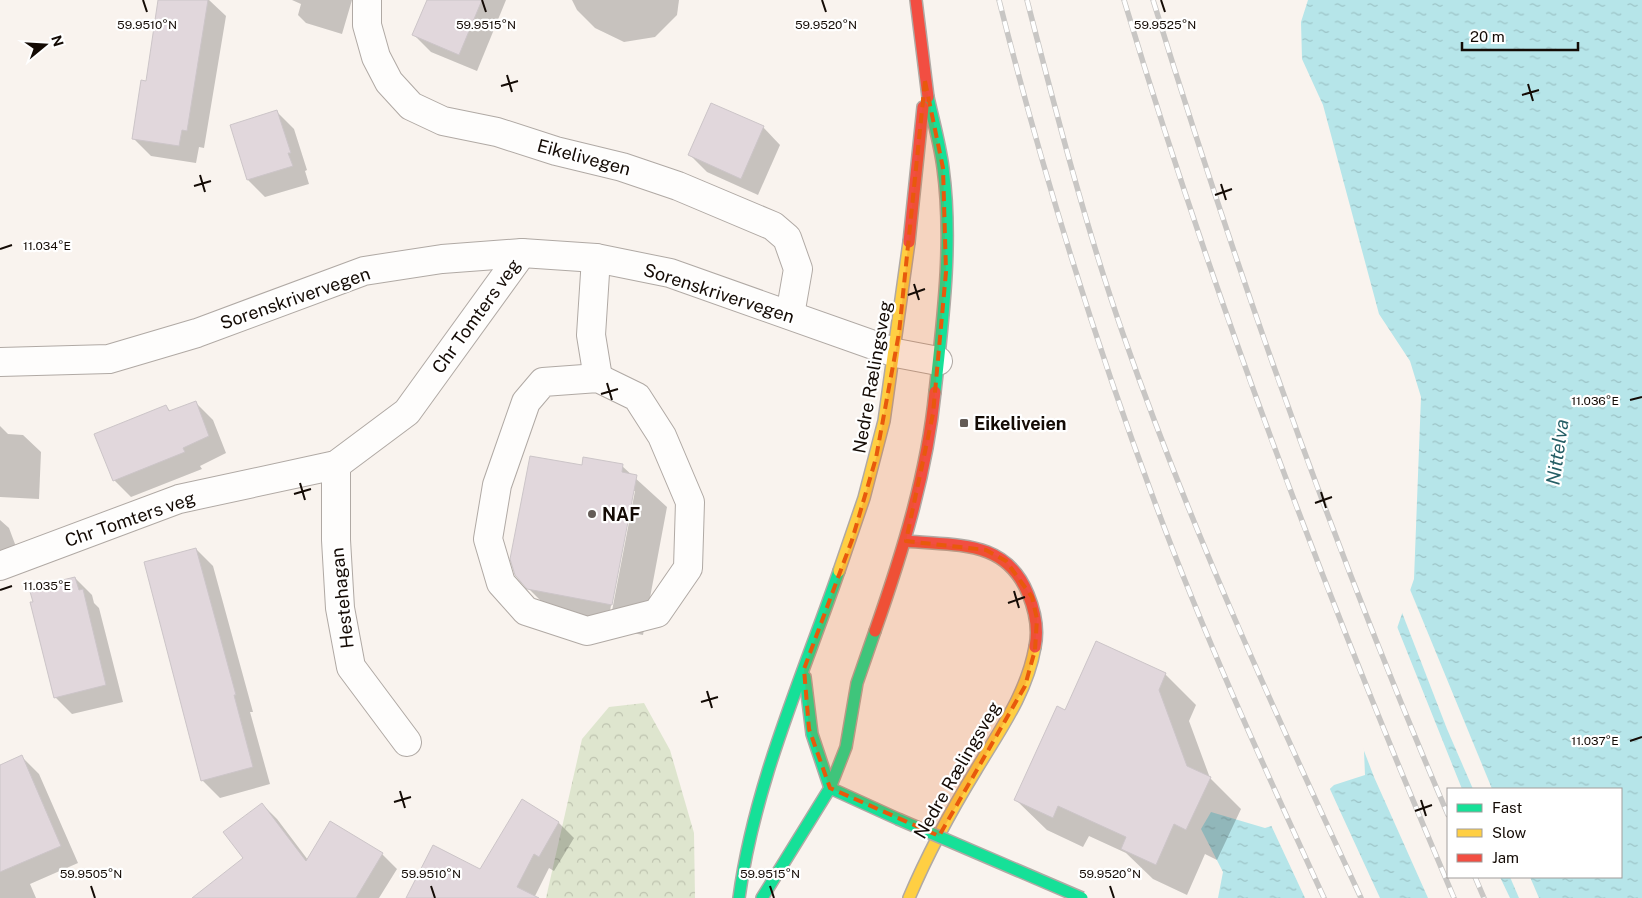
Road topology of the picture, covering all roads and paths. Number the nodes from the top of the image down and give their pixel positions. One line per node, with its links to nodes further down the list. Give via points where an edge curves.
1 (367, 0): 6 (street, Eikelivegen, via 367,25 376,57 390,82 411,106 443,121 497,132 622,167 687,189 773,226 787,238 798,269)
2 (916, 0): 3 (main road, Nedre Rælingsveg)
3 (925, 81): 7 (main road, Nedre Rælingsveg, via 908,267); 8 (main road, Nedre Rælingsveg, via 943,168 946,233)
4 (522, 253): 5 (street, Sorenskrivervegen); 9 (street, Sorenskrivervegen, via 442,259 364,271 197,333 110,359); 11 (street, Chr Tomters veg, via 407,412)
5 (596, 258): 6 (street, Sorenskrivervegen, via 670,273); 10 (street, via 591,335)
6 (790, 315): 7 (street, Sorenskrivervegen)
7 (896, 353): 8 (street, Sorenskrivervegen); 14 (main road, Nedre Rælingsveg, via 876,458 852,540)
8 (938, 361): 12 (main road, Nedre Rælingsveg, via 926,458)
9 (0, 362)
10 (598, 378): 10 (street, via 636,398 662,436 690,502 688,568 657,612 587,631 526,611 501,583 488,539 497,485 526,402 543,382)
11 (336, 465): 13 (street, Chr Tomters veg, via 179,499); 15 (street, Hestehagan, via 340,608 351,667)
12 (906, 541): 16 (main road, Nedre Rælingsveg, via 858,682 846,747); 19 (main road, Nedre Rælingsveg, via 986,550 1006,561 1020,575 1032,596 1037,619 1036,650 1025,686 964,788)
13 (0, 566)
14 (804, 668): 16 (main road, Nedre Rælingsveg, via 809,729); 17 (main road, Nedre Rælingsveg, via 762,797 742,868)
15 (407, 742)
16 (830, 788): 18 (main road, Nedre Rælingsveg); 20 (main road, Nedre Rælingsveg, bridge)
17 (739, 898)
18 (762, 898)
19 (909, 898)
20 (1082, 898)

